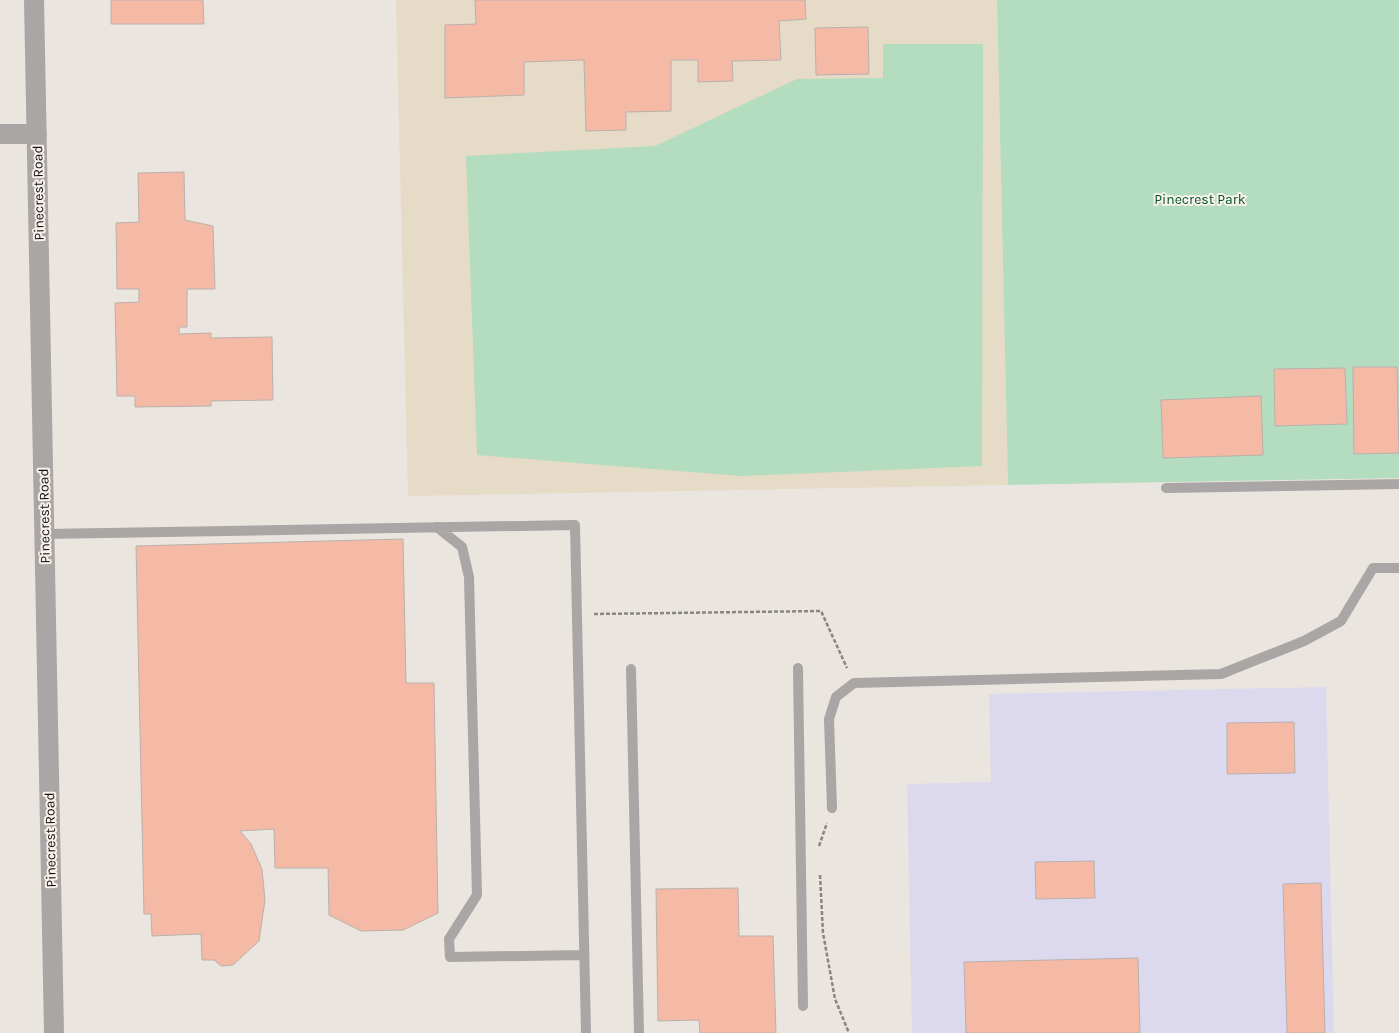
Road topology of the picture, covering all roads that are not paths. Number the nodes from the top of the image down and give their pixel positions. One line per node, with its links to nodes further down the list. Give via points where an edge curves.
1 (34, 0): 3 (street, Pinecrest Road)
2 (0, 134): 3 (street)
3 (37, 134): 7 (street, Pinecrest Road)
4 (1399, 484): 5 (lane)
5 (1166, 488)
6 (437, 527): 7 (lane); 12 (lane, via 575,525); 12 (lane, via 462,547 470,577 477,895 449,939 450,957)
7 (45, 534): 14 (street, Pinecrest Road)
8 (1399, 568): 11 (lane, via 1373,568 1341,621 1304,641 1221,674 854,683 836,697 829,719)
9 (798, 668): 13 (lane)
10 (631, 669): 16 (lane)
11 (832, 808)
12 (584, 955): 15 (lane)
13 (804, 1006)
14 (54, 1033)
15 (586, 1033)
16 (639, 1033)

